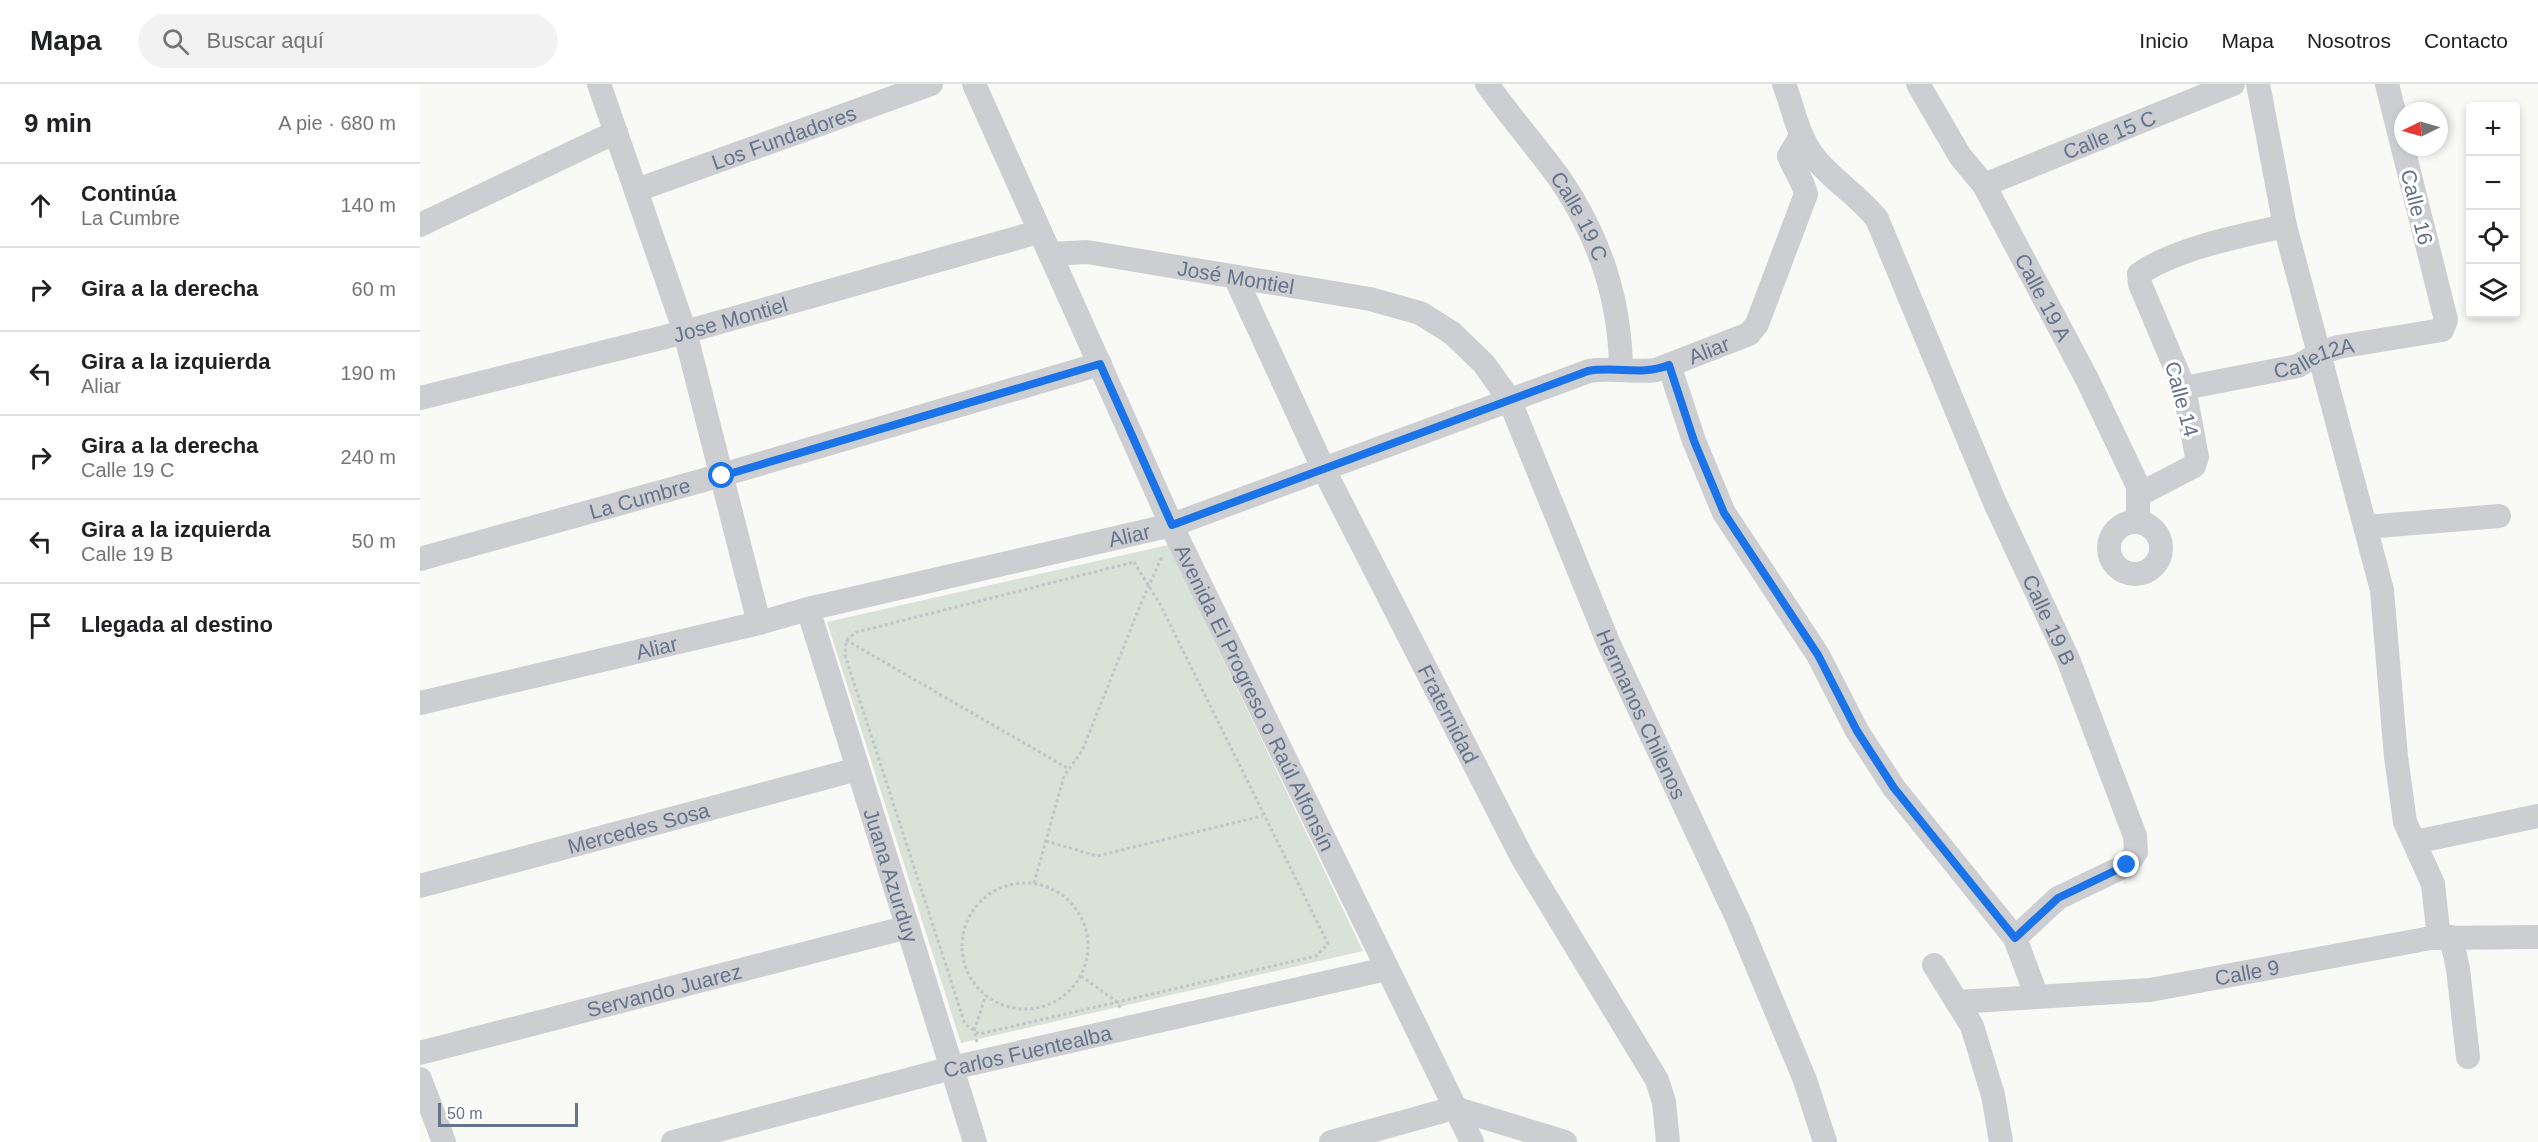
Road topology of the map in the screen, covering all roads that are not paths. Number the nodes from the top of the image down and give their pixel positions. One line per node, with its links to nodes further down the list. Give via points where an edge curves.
1 (599, 84): 10 (street)
2 (931, 84): 13 (street, Los Fundadores)
3 (974, 84): 16 (street, Avenida El Progreso o Raúl Alfonsín)
4 (1487, 84): 25 (street, Calle 19 C, via 1559,178 1599,249 1617,307)
5 (1784, 84): 11 (street, Calle 19 B)
6 (1918, 84): 12 (street, Calle 19 A, via 1960,156)
7 (2233, 84): 12 (street, Calle 15 C)
8 (2258, 84): 15 (street)
9 (2387, 84): 20 (street, Calle 16, via 2446,320)
10 (616, 132): 13 (street); 14 (street)
11 (1801, 136): 24 (street, Aliar, via 1789,156 1806,194 1757,324 1749,334); 47 (street, Calle 19 B, via 1815,158 1862,200 1876,219 1995,503 2068,659 2134,836 2136,852 2127,865 2058,898)
12 (1984, 185): 31 (street, Calle 19 A, via 2087,379 2138,486)
13 (637, 190): 21 (street)
14 (420, 225)
15 (2284, 226): 22 (street); 26 (street, Calle 14, via 2221,241 2150,266 2139,274)
16 (1038, 232): 17 (street, Avenida El Progreso o Raúl Alfonsín); 21 (street, Jose Montiel)
17 (1050, 254): 18 (street, José Montiel, via 1087,252); 23 (street, Avenida El Progreso o Raúl Alfonsín)
18 (1236, 279): 19 (street, José Montiel, via 1370,299); 29 (street, Fraternidad)
19 (1420, 313): 28 (street, Hermanos Chilenos, via 1452,333 1484,363)
20 (2442, 330): 22 (street, Calle12A)
21 (685, 332): 27 (street, Jose Montiel); 30 (street)
22 (2320, 353): 26 (street, Calle12A, via 2298,366); 34 (street)
23 (1100, 364): 30 (street, La Cumbre); 35 (street, Avenida El Progreso o Raúl Alfonsín)
24 (1669, 365): 25 (street, Aliar, via 1642,372); 47 (street, via 1694,441 1724,513 1818,655 1857,731 1894,788)
25 (1621, 369): 28 (street, Aliar, via 1588,371)
26 (2184, 388): 31 (street, Calle 14, via 2197,457 2194,466)
27 (420, 398)
28 (1509, 399): 29 (street, Aliar); 64 (street, Hermanos Chilenos, via 1608,642 1738,920 1805,1080)
29 (1324, 470): 35 (street, Aliar); 63 (street, Fraternidad, via 1523,859 1657,1080 1665,1102)
30 (722, 476): 36 (street, La Cumbre); 38 (street)
31 (2138, 495): 33 (street, Calle 19 A)
32 (2499, 516): 34 (street)
33 (2138, 522)
34 (2366, 527): 42 (street, via 2382,591 2405,822)
35 (1174, 530): 37 (street, Aliar); 49 (street, Avenida El Progreso o Raúl Alfonsín)
36 (420, 559)
37 (808, 609): 38 (street, Aliar); 40 (street, Juana Azurduy)
38 (759, 623): 39 (street, Aliar)
39 (420, 703)
40 (858, 769): 43 (street, Mercedes Sosa); 44 (street, Juana Azurduy)
41 (2538, 816): 42 (street)
42 (2415, 842): 45 (street, via 2433,884)
43 (420, 886)
44 (908, 927): 52 (street, Servando Juarez); 54 (street, Juana Azurduy)
45 (2445, 937): 46 (street, Calle 9); 50 (street, Calle 9, via 2150,990); 53 (street, via 2458,969)
46 (2538, 937)
47 (2015, 938): 50 (street)
48 (1934, 965): 51 (street)
49 (1386, 969): 54 (street, Carlos Fuentealba); 56 (street, Avenida El Progreso o Raúl Alfonsín)
50 (2037, 997): 51 (street, Calle 9)
51 (1957, 1002): 65 (street, via 1972,1026 1994,1095)
52 (420, 1053)
53 (2468, 1058)
54 (952, 1068): 58 (street, Carlos Fuentealba); 59 (street, Juana Azurduy)
55 (420, 1079): 57 (street)
56 (1454, 1108): 60 (street); 61 (street, Avenida El Progreso o Raúl Alfonsín); 62 (street)
57 (444, 1142)
58 (673, 1142)
59 (975, 1142)
60 (1331, 1142)
61 (1472, 1142)
62 (1565, 1142)
63 (1668, 1142)
64 (1825, 1142)
65 (2001, 1142)

